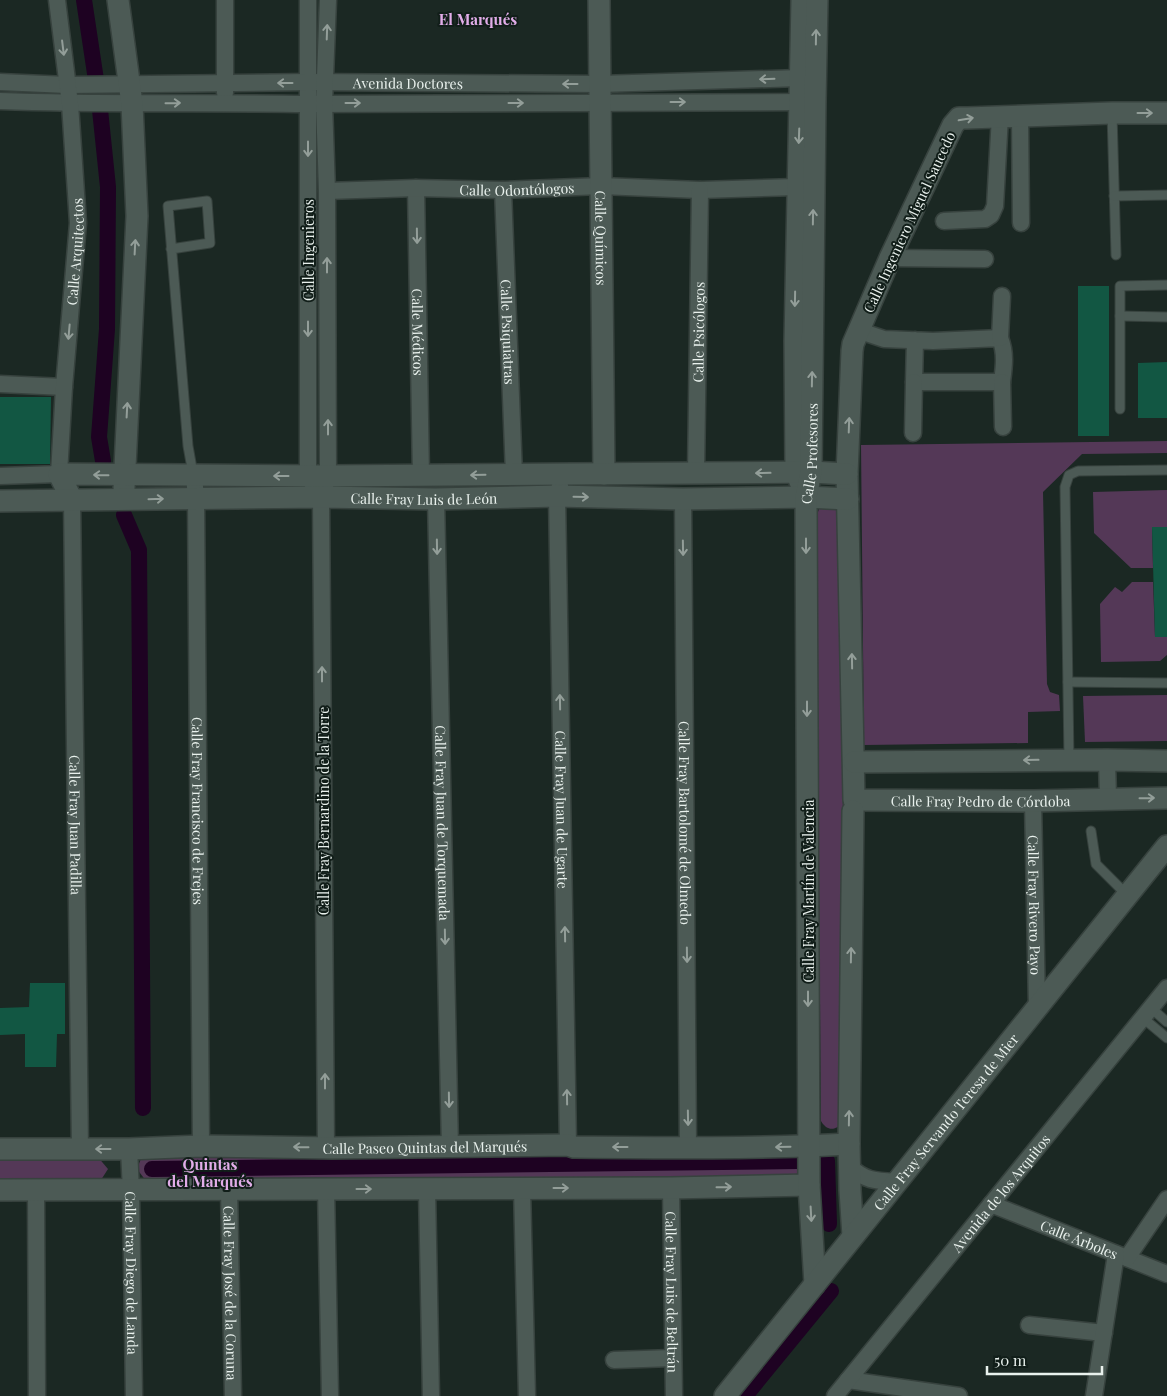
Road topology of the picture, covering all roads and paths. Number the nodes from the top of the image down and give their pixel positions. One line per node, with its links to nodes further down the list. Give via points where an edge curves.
1 (57, 0): 14 (street, Calle Arquitectos, one-way to 14)
2 (118, 0): 16 (street)
3 (225, 0): 12 (street)
4 (308, 0): 11 (street, Calle Ingenieros)
5 (328, 0): 13 (street, Calle Ingenieros, one-way to 5)
6 (599, 0): 15 (street, Calle Químicos)
7 (802, 0): 9 (street, Calle Profesores)
8 (817, 0): 9 (street, Calle Profesores, one-way to 8)
9 (808, 79): 15 (street, Avenida Doctores, one-way to 15); 19 (street, Calle Profesores)
10 (0, 82): 14 (street, Avenida Doctores)
11 (308, 82): 12 (street, Avenida Doctores, one-way to 12); 13 (street, Avenida Doctores); 22 (street, Calle Ingenieros)
12 (225, 83): 16 (street, Avenida Doctores); 18 (street)
13 (325, 83): 15 (street, Avenida Doctores, one-way to 13); 21 (street, Calle Ingenieros)
14 (75, 84): 16 (street, Avenida Doctores); 20 (street, Calle Arquitectos)
15 (600, 93): 19 (street, Avenida Doctores, one-way to 19); 21 (street, Avenida Doctores, one-way to 15); 26 (street, Calle Químicos)
16 (124, 94): 18 (street, Avenida Doctores, one-way to 18); 20 (street, Avenida Doctores); 63 (street, one-way to 16, via 137,216)
17 (0, 101): 20 (street, Avenida Doctores)
18 (225, 102): 22 (street, Avenida Doctores)
19 (807, 102): 27 (street, Calle Profesores, one-way to 27); 55 (street, Calle Profesores, one-way to 19)
20 (74, 103): 50 (street, Calle Arquitectos, one-way to 50, via 78,223)
21 (324, 103): 22 (street, Avenida Doctores); 31 (street, Calle Ingenieros)
22 (308, 104): 65 (street, Calle Ingenieros, one-way to 65)
23 (1112, 113): 24 (street, Calle Ingeniero Miguel Saucedo, one-way to 24); 25 (street, Calle Ingeniero Miguel Saucedo); 33 (lane)
24 (1167, 113)
25 (1010, 116): 34 (street, via 996,206 991,215 985,219); 35 (street); 38 (street, Calle Ingeniero Miguel Saucedo, one-way to 25, via 953,125 959,118)
26 (601, 186): 29 (street, Calle Odontólogos); 30 (street, Calle Odontólogos); 59 (street, Calle Químicos)
27 (797, 187): 30 (street, Calle Odontólogos); 55 (street, Calle Profesores, one-way to 55, via 795,341)
28 (416, 188): 29 (street, Calle Odontólogos); 31 (street, Calle Odontólogos); 66 (street, Calle Médicos, one-way to 66)
29 (503, 190): 57 (street, Calle Psiquiatras)
30 (700, 190): 60 (street, Calle Psicólogos)
31 (327, 191): 65 (street, Calle Ingenieros, one-way to 31)
32 (1167, 195): 33 (lane)
33 (1114, 196): 37 (lane)
34 (944, 221)
35 (1021, 222)
36 (171, 249): 36 (lane, via 210,243 207,201 168,206); 64 (lane, via 188,446)
37 (1116, 255)
38 (890, 258): 39 (street); 44 (street, Calle Ingeniero Miguel Saucedo)
39 (986, 259)
40 (1167, 285): 42 (lane, via 1120,286)
41 (1002, 296): 45 (street)
42 (1120, 316): 43 (lane); 51 (lane)
43 (1167, 317)
44 (860, 330): 46 (street, via 884,339); 61 (street, Calle Ingeniero Miguel Saucedo, one-way to 44, via 852,351)
45 (1000, 338): 46 (street); 48 (street, via 1004,353)
46 (915, 340): 47 (street)
47 (914, 382): 48 (street); 53 (street)
48 (1002, 382): 52 (street)
49 (0, 384): 50 (street)
50 (64, 387): 56 (street, Calle Arquitectos)
51 (1120, 409)
52 (1004, 426)
53 (913, 432)
54 (1167, 470): 77 (lane, via 1078,471 1069,475 1065,487)
55 (804, 472): 60 (street, Calle Fray Luis de León, one-way to 60); 61 (street, Calle Fray Luis de León); 71 (street, Calle Profesores)
56 (59, 474): 62 (street, Calle Fray Luis de León); 63 (street, Calle Fray Luis de León, one-way to 56); 74 (street, Calle Arquitectos)
57 (514, 474): 58 (street, Calle Fray Luis de León); 66 (street, Calle Fray Luis de León, one-way to 66)
58 (563, 474): 59 (street, Calle Fray Luis de León); 67 (street, Calle Fray Juan de Ugarte)
59 (604, 474): 60 (street, Calle Fray Luis de León)
60 (696, 474)
61 (847, 474): 73 (street)
62 (0, 476)
63 (124, 476): 64 (street, Calle Fray Luis de León); 75 (street)
64 (194, 476): 65 (street, Calle Fray Luis de León, one-way to 64); 69 (street, Calle Fray Francisco de Frejes)
65 (318, 476): 66 (street, Calle Fray Luis de León); 68 (street, Calle Fray Bernardino de la Torre)
66 (421, 476)
67 (557, 496): 70 (street, Calle Fray Luis de León); 72 (street, Calle Fray Luis de León, one-way to 72); 96 (street, Calle Fray Juan de Ugarte, one-way to 67)
68 (321, 497): 69 (street, Calle Fray Luis de León); 70 (street, Calle Fray Luis de León); 99 (street, Calle Fray Bernardino de la Torre, one-way to 68)
69 (196, 498): 75 (street, Calle Fray Luis de León, one-way to 69); 97 (street, Calle Fray Francisco de Frejes)
70 (436, 498): 100 (street, Calle Fray Juan de Torquemada, one-way to 100)
71 (806, 498): 72 (street, Calle Fray Luis de León); 73 (street, Calle Fray Luis de León); 98 (street, Calle Fray Martín de Valencia, one-way to 98)
72 (683, 499): 101 (street, Calle Fray Bartolomé de Olmedo, one-way to 101)
73 (848, 499): 82 (street, one-way to 73)
74 (72, 500): 75 (street, Calle Fray Luis de León); 76 (street, Calle Fray Luis de León); 102 (street, Calle Fray Juan Padilla)
75 (123, 500)
76 (0, 501)
77 (1068, 682): 78 (lane); 79 (lane)
78 (1167, 683)
79 (1069, 760): 80 (street); 82 (street, one-way to 82)
80 (1107, 760): 81 (street); 83 (street)
81 (1167, 761)
82 (854, 762): 86 (street)
83 (1108, 798): 84 (street, Calle Fray Pedro de Córdoba, one-way to 84); 85 (street, Calle Fray Pedro de Córdoba)
84 (1167, 798)
85 (1033, 801): 86 (street, Calle Fray Pedro de Córdoba); 91 (street, Calle Fray Rivero Payo)
86 (853, 806): 95 (street, one-way to 86)
87 (1091, 831): 89 (lane, via 1096,864)
88 (1167, 846): 89 (street, Calle Fray Servando Teresa de Mier)
89 (1127, 896): 91 (street, Calle Fray Servando Teresa de Mier)
90 (1167, 988): 92 (street, Avenida de los Arquitos)
91 (1036, 1008): 106 (street, Calle Fray Servando Teresa de Mier)
92 (1147, 1013): 93 (lane); 94 (lane); 117 (street, Avenida de los Arquitos)
93 (1167, 1022)
94 (1167, 1038)
95 (849, 1144): 98 (street, Calle Paseo Quintas del Marqués); 105 (street)
96 (568, 1145): 100 (street, Calle Paseo Quintas del Marqués); 101 (street, Calle Paseo Quintas del Marqués, one-way to 96)
97 (201, 1146): 99 (street, Calle Paseo Quintas del Marqués, one-way to 97); 103 (street, Calle Paseo Quintas del Marqués)
98 (809, 1146): 101 (street, Calle Paseo Quintas del Marqués, one-way to 101); 107 (street, Calle Fray Martín de Valencia)
99 (326, 1147): 100 (street, Calle Paseo Quintas del Marqués)
100 (450, 1148)
101 (688, 1148)
102 (80, 1149): 103 (street, Calle Paseo Quintas del Marqués, one-way to 102); 104 (street, Calle Paseo Quintas del Marqués)
103 (129, 1149): 115 (street, Calle Fray Diego de Landa)
104 (0, 1150)
105 (849, 1166): 106 (street, via 870,1180); 118 (street)
106 (897, 1182): 118 (street, Calle Fray Servando Teresa de Mier)
107 (809, 1185): 110 (street, one-way to 107); 121 (street, Calle Fray Martín de Valencia, one-way to 121)
108 (326, 1188): 111 (street, one-way to 111); 114 (street); 130 (street)
109 (522, 1188): 110 (street, one-way to 110); 111 (street); 132 (street)
110 (671, 1188): 124 (street, Calle Fray Luis de Beltrán)
111 (427, 1189): 131 (street)
112 (0, 1190): 113 (street)
113 (36, 1190): 115 (street); 127 (street)
114 (229, 1190): 115 (street); 129 (street, Calle Fray José de la Coruna)
115 (132, 1191): 128 (street, Calle Fray Diego de Landa)
116 (1167, 1199): 119 (street)
117 (991, 1204): 119 (street, Calle Árboles); 126 (street, Avenida de los Arquitos)
118 (853, 1236): 121 (street, Calle Fray Servando Teresa de Mier)
119 (1122, 1256): 120 (street, Calle Árboles); 123 (street)
120 (1167, 1274)
121 (815, 1284): 134 (street, Calle Fray Servando Teresa de Mier)
122 (1029, 1325): 123 (street)
123 (1104, 1333): 137 (street)
124 (673, 1358): 125 (street); 133 (street, Calle Fray Luis de Beltrán)
125 (614, 1360)
126 (848, 1380): 135 (street, Avenida de los Arquitos); 136 (street)
127 (37, 1396)
128 (134, 1396)
129 (233, 1396)
130 (330, 1396)
131 (430, 1396)
132 (527, 1396)
133 (674, 1396)
134 (725, 1396)
135 (835, 1396)
136 (959, 1396)
137 (1094, 1396)

